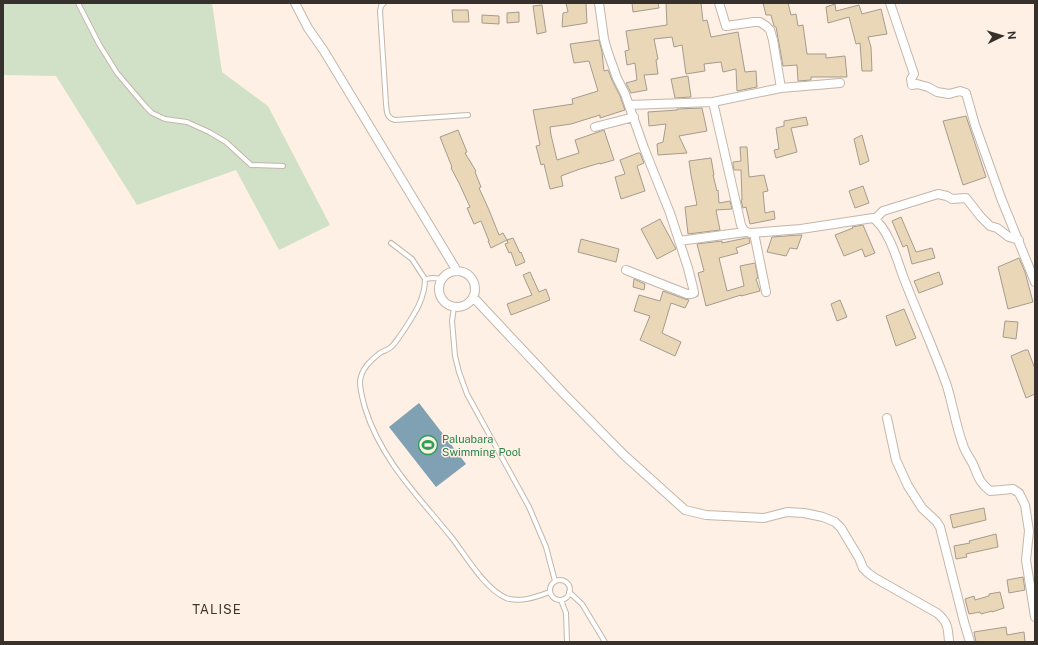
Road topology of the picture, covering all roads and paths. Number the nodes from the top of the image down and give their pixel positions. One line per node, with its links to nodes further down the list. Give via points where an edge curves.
1 (78, 3): 14 (lane, via 117,73 152,113 165,119 187,122 209,132 226,142 251,166)
2 (295, 3): 22 (street)
3 (384, 3): 11 (lane, via 380,11 386,104 390,119)
4 (599, 3): 10 (street, via 606,46)
5 (719, 3): 8 (street, via 726,26 760,22 770,30)
6 (890, 3): 18 (street, via 914,74 912,84 928,87 937,92 966,93 1001,198)
7 (840, 83): 8 (street)
8 (781, 88): 9 (street)
9 (713, 102): 10 (street); 16 (street, via 740,225)
10 (629, 105): 12 (street)
11 (468, 115)
12 (634, 117): 13 (street); 19 (street)
13 (595, 126)
14 (283, 166)
15 (875, 219): 17 (street, via 864,218 801,229); 18 (street, via 884,210 938,194 952,199 966,198 990,226); 34 (street, via 883,228 893,249 928,335 947,387 963,446 980,482 990,491 1013,489 1019,493 1026,505 1029,531 1026,560)
16 (745, 232): 17 (street); 19 (street)
17 (754, 232): 26 (street)
18 (1019, 240): 25 (street)
19 (678, 241): 21 (street, via 693,294 687,294)
20 (391, 243): 23 (lane, via 412,259)
21 (626, 270)
22 (458, 271): 24 (street, via 445,275); 27 (street, via 467,274 473,281)
23 (425, 279): 24 (lane); 31 (lane, via 425,288 409,324 390,348 365,367 360,382 369,421 393,466 477,573 496,592 506,598 521,600)
24 (442, 279): 28 (street, via 441,297)
25 (1035, 282)
26 (766, 292)
27 (473, 297): 28 (street, via 467,304); 37 (street, via 624,455 685,510 706,515 764,518 787,512 804,513 835,522 868,573 942,617 946,623)
28 (454, 307): 30 (lane, via 452,328 455,356 467,394 529,507 546,547)
29 (887, 418): 38 (street, via 896,460 908,486 922,508 940,527)
30 (555, 581): 31 (lane, via 550,586); 32 (lane, via 565,581)
31 (550, 592): 33 (lane, via 553,597)
32 (569, 592): 33 (lane); 36 (lane, via 582,604)
33 (561, 600): 35 (lane, via 566,613)
34 (1035, 617)
35 (567, 642)
36 (605, 642)
37 (949, 642)
38 (970, 642)

